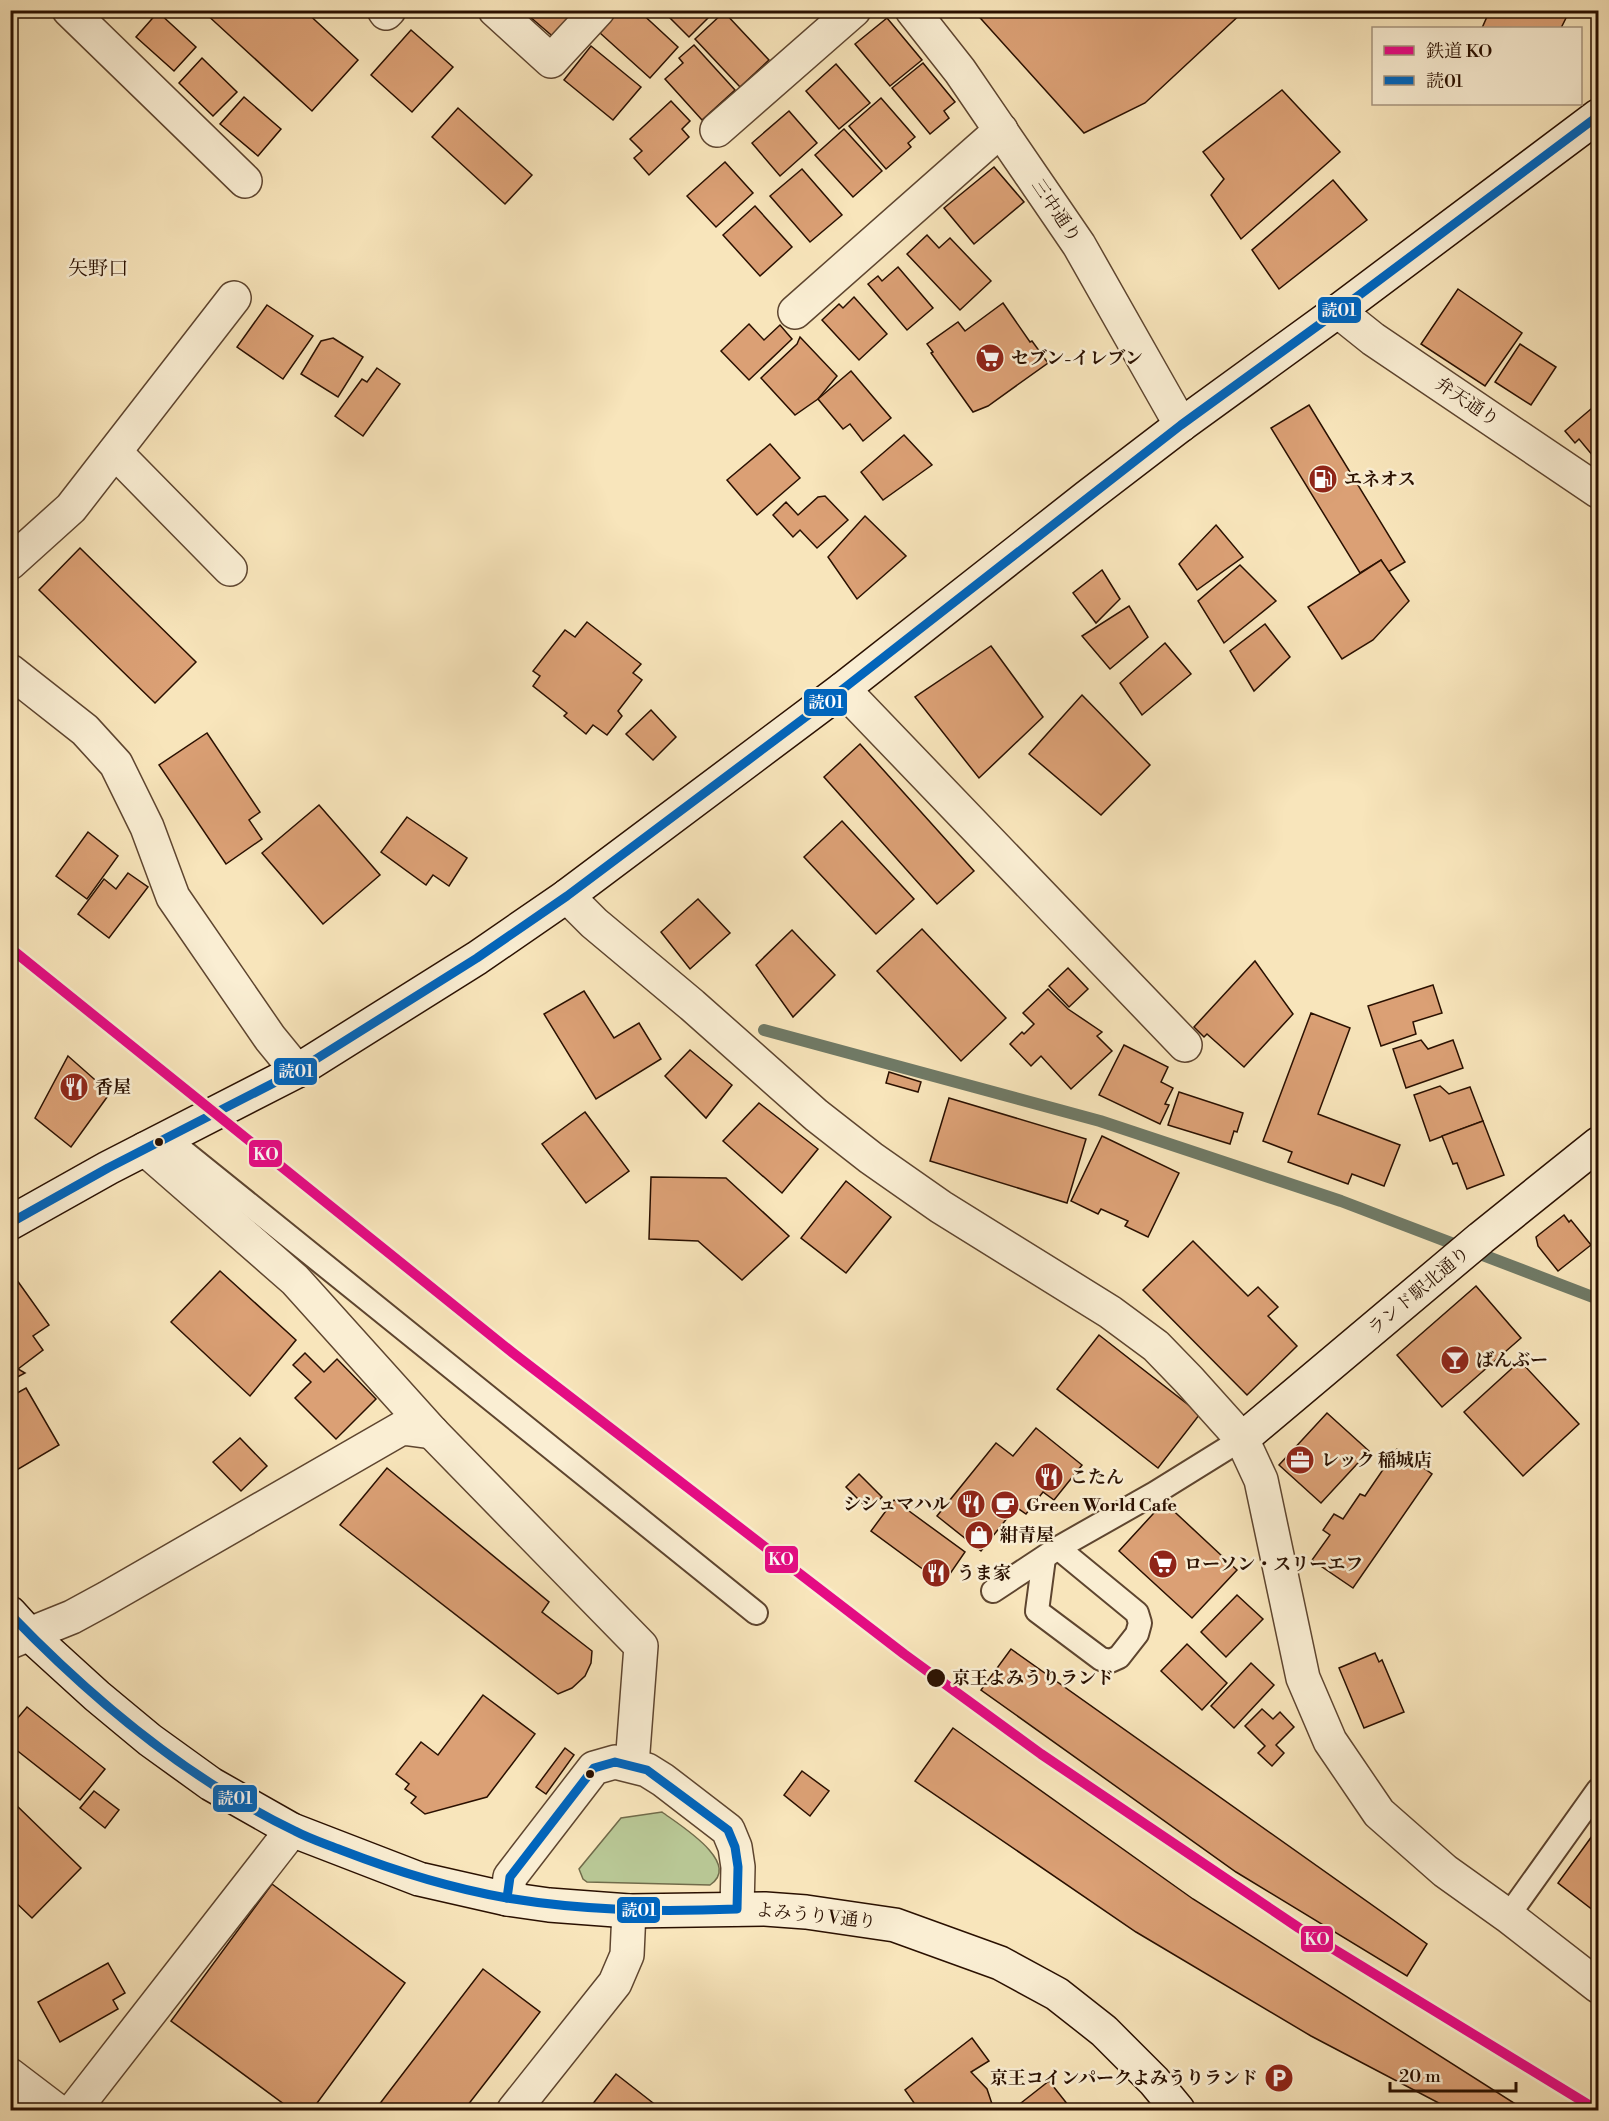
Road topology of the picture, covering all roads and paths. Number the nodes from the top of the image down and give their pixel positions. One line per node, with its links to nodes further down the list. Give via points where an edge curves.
1 (69, 10): 11 (street)
2 (384, 10): 3 (street)
3 (389, 10)
4 (495, 10): 5 (street, via 551,61)
5 (598, 10)
6 (855, 10): 9 (street)
7 (912, 10): 10 (street, 三中通り)
8 (1599, 116): 13 (street)
9 (717, 130)
10 (1001, 130): 14 (street); 15 (street, 三中通り, via 1080,245)
11 (246, 181)
12 (234, 298): 16 (street)
13 (1338, 311): 15 (street); 17 (street, 弁天通り, via 1373,339)
14 (795, 312)
15 (1181, 425): 21 (street)
16 (115, 452): 18 (street, via 72,508); 19 (street)
17 (1599, 490)
18 (10, 563)
19 (230, 569)
20 (10, 671): 24 (street, via 85,730 116,764 147,827 173,897)
21 (843, 689): 22 (street); 23 (street)
22 (567, 896): 24 (street); 29 (street, via 862,1151 941,1207 1110,1312 1156,1346)
23 (1185, 1045)
24 (297, 1071): 25 (street)
25 (156, 1143): 27 (street); 28 (street, via 295,1280); 32 (lane)
26 (1599, 1144): 29 (street, ランド駅北通り)
27 (10, 1223)
28 (432, 1432): 33 (street, via 402,1428 72,1617); 34 (street, via 641,1646)
29 (1242, 1439): 30 (lane); 40 (street, via 1261,1480 1303,1678 1330,1741 1379,1812 1445,1871)
30 (1051, 1553): 30 (lane, via 1137,1613 1137,1634 1119,1657 1101,1659 1037,1611); 31 (lane)
31 (993, 1591)
32 (756, 1613)
33 (17, 1630): 36 (street, よみうりV通り, via 150,1740 211,1784)
34 (632, 1766): 37 (street, via 615,1762 594,1768 510,1877); 38 (street, via 663,1780 728,1830 738,1867)
35 (1599, 1790): 40 (lane)
36 (292, 1830): 37 (street, よみうりV通り, via 419,1879); 44 (street)
37 (507, 1899): 39 (street, よみうりV通り)
38 (737, 1909): 39 (street, よみうりV通り); 46 (street, よみうりV通り, via 806,1912 895,1925 1000,1963 1057,1994 1104,2031)
39 (629, 1911): 45 (street, via 627,1955 615,1983)
40 (1508, 1916): 41 (street)
41 (1599, 1986)
42 (10, 2075): 43 (street)
43 (56, 2110)
44 (74, 2110)
45 (514, 2110)
46 (1178, 2110)

